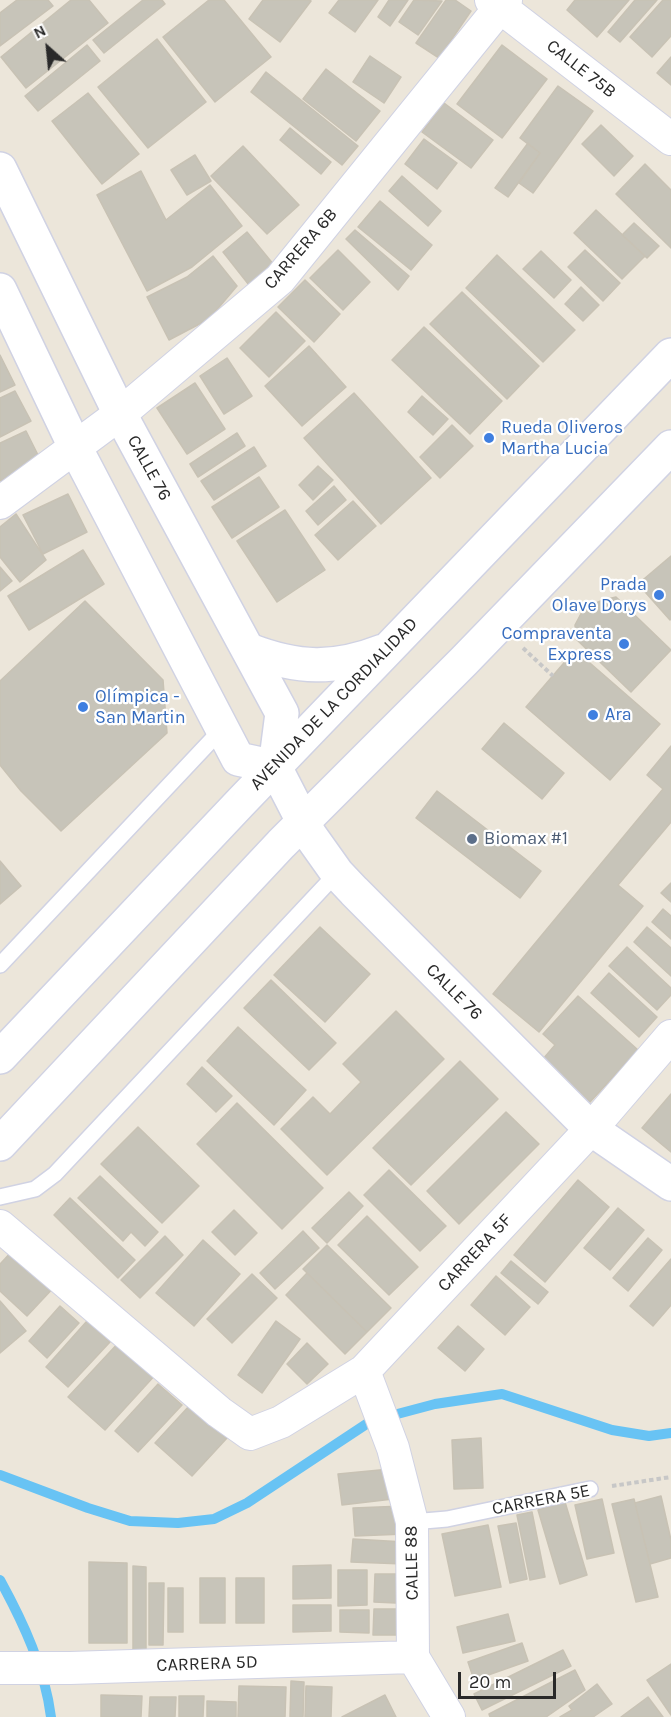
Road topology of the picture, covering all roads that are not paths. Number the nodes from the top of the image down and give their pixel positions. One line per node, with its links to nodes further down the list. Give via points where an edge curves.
1 (499, 2): 2 (street, CALLE 75B); 6 (street, CARRERA 6B, via 280,279)
2 (671, 139)
3 (0, 169): 6 (main road, CALLE 76)
4 (0, 291): 7 (main road)
5 (671, 355): 10 (main road, AVENIDA DE LA CORDIALIDAD)
6 (120, 414): 7 (street, CARRERA 6B); 11 (main road, CALLE 76)
7 (75, 447): 9 (street, CARRERA 6B); 12 (main road)
8 (671, 447): 14 (main road)
9 (0, 503)
10 (387, 649): 11 (main road, via 330,666 275,660); 13 (main road, AVENIDA DE LA CORDIALIDAD)
11 (249, 650): 13 (main road, CALLE 76, via 282,713)
12 (221, 730): 13 (main road, via 238,759); 16 (lane)
13 (275, 767): 14 (main road, CALLE 76); 18 (main road, AVENIDA DE LA CORDIALIDAD)
14 (302, 823): 15 (main road, CALLE 76); 20 (main road)
15 (337, 873): 19 (main road, CALLE 76); 22 (lane, via 55,1174 35,1189)
16 (0, 965)
17 (671, 1036): 19 (street, CARRERA 5F)
18 (0, 1057)
19 (591, 1129): 21 (main road, CALLE 76); 24 (street, CARRERA 5F)
20 (0, 1144)
21 (671, 1184)
22 (0, 1197)
23 (0, 1226): 24 (street, CARRERA 5F, via 250,1434 281,1422)
24 (364, 1371): 26 (street, CALLE 88, via 393,1448)
25 (590, 1489): 26 (lane, CARRERA 5E, via 447,1519)
26 (412, 1522): 27 (street, CALLE 88)
27 (413, 1657): 28 (street, CARRERA 5D); 29 (street)
28 (12, 1668)
29 (449, 1717)

